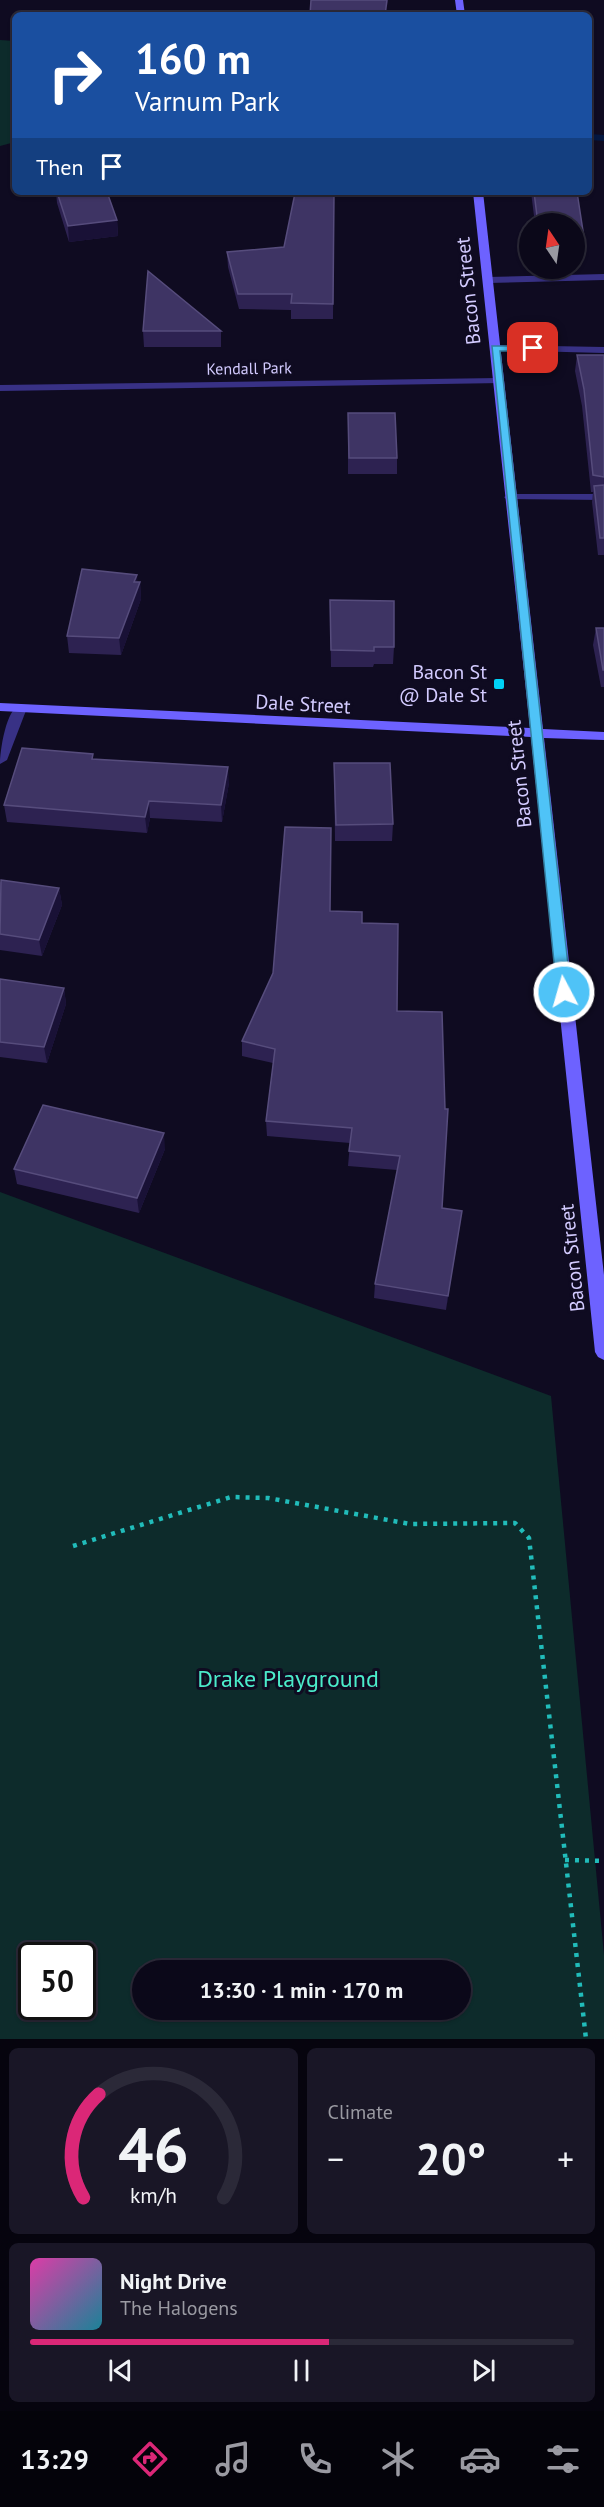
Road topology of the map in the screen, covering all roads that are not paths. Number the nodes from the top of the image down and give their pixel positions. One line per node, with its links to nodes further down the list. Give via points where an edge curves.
1 (478, 195): 3 (main road, Bacon Street)
2 (604, 278): 3 (street)
3 (488, 280): 4 (main road, Bacon Street)
4 (495, 348): 5 (street); 6 (main road, Bacon Street)
5 (604, 350)
6 (498, 381): 7 (street, Kendall Park); 8 (main road, Bacon Street)
7 (0, 388)
8 (510, 497): 9 (street); 12 (main road, Bacon Street)
9 (604, 497)
10 (0, 706): 11 (main road, Dale Street)
11 (21, 708): 12 (main road, Dale Street); 14 (street)
12 (536, 734): 13 (main road, Dale Street); 15 (main road, Bacon Street)
13 (604, 736)
14 (0, 760)
15 (604, 1352)

